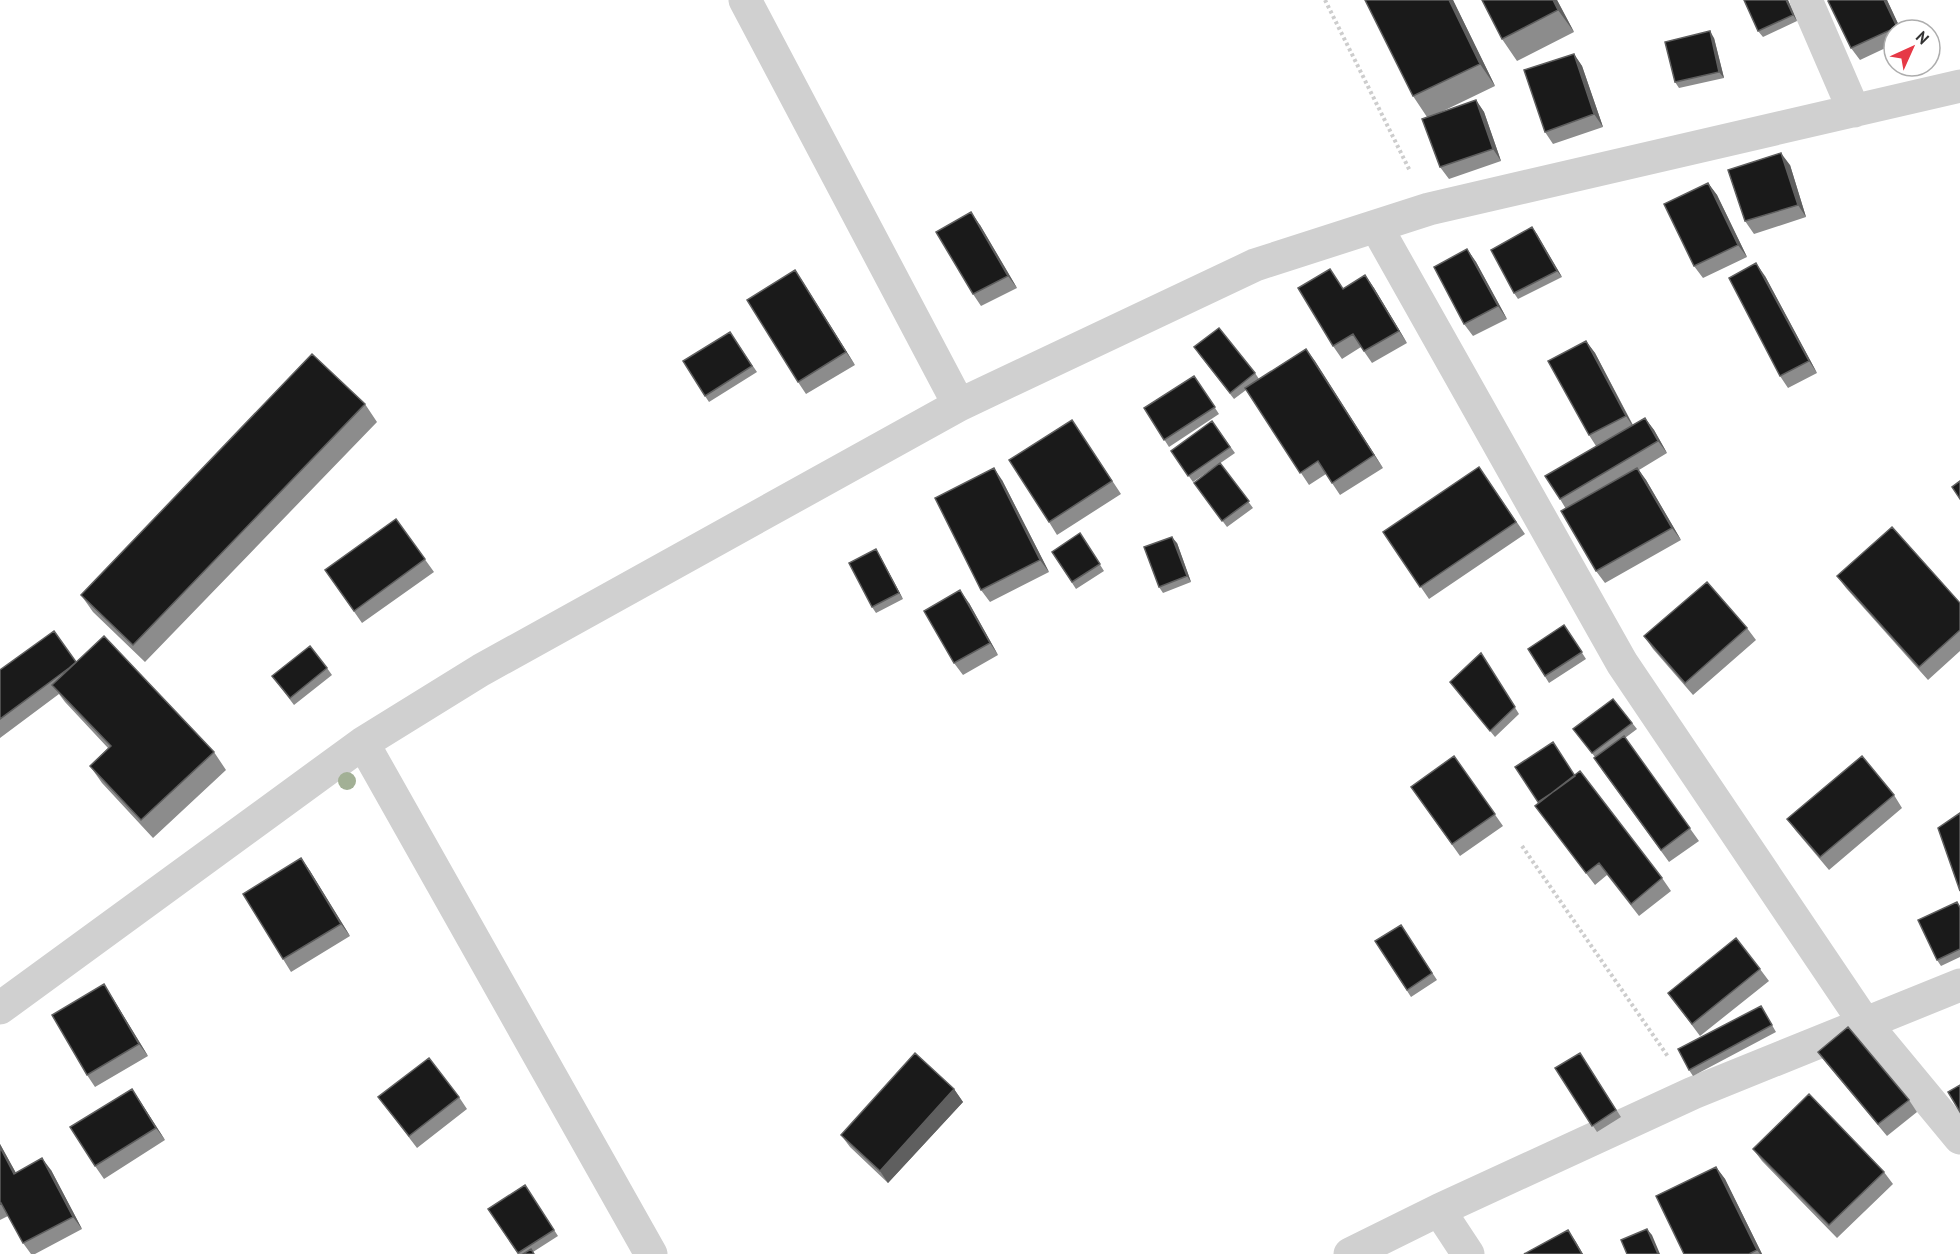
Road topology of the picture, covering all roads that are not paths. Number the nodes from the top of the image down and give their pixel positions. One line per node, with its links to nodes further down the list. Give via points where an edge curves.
1 (745, 0): 6 (street)
2 (1806, 0): 4 (street)
3 (1960, 86): 4 (street)
4 (1854, 111): 5 (street, via 1429,209)
5 (1376, 226): 6 (street, via 1255,265); 10 (street, via 1622,663)
6 (959, 405): 7 (street, via 481,670)
7 (363, 743): 9 (street); 13 (street)
8 (1960, 985): 10 (street)
9 (0, 1008)
10 (1864, 1023): 11 (street); 12 (street, via 1693,1093)
11 (1960, 1138)
12 (1439, 1210): 14 (street); 15 (street)
13 (651, 1254)
14 (1350, 1254)
15 (1468, 1254)

